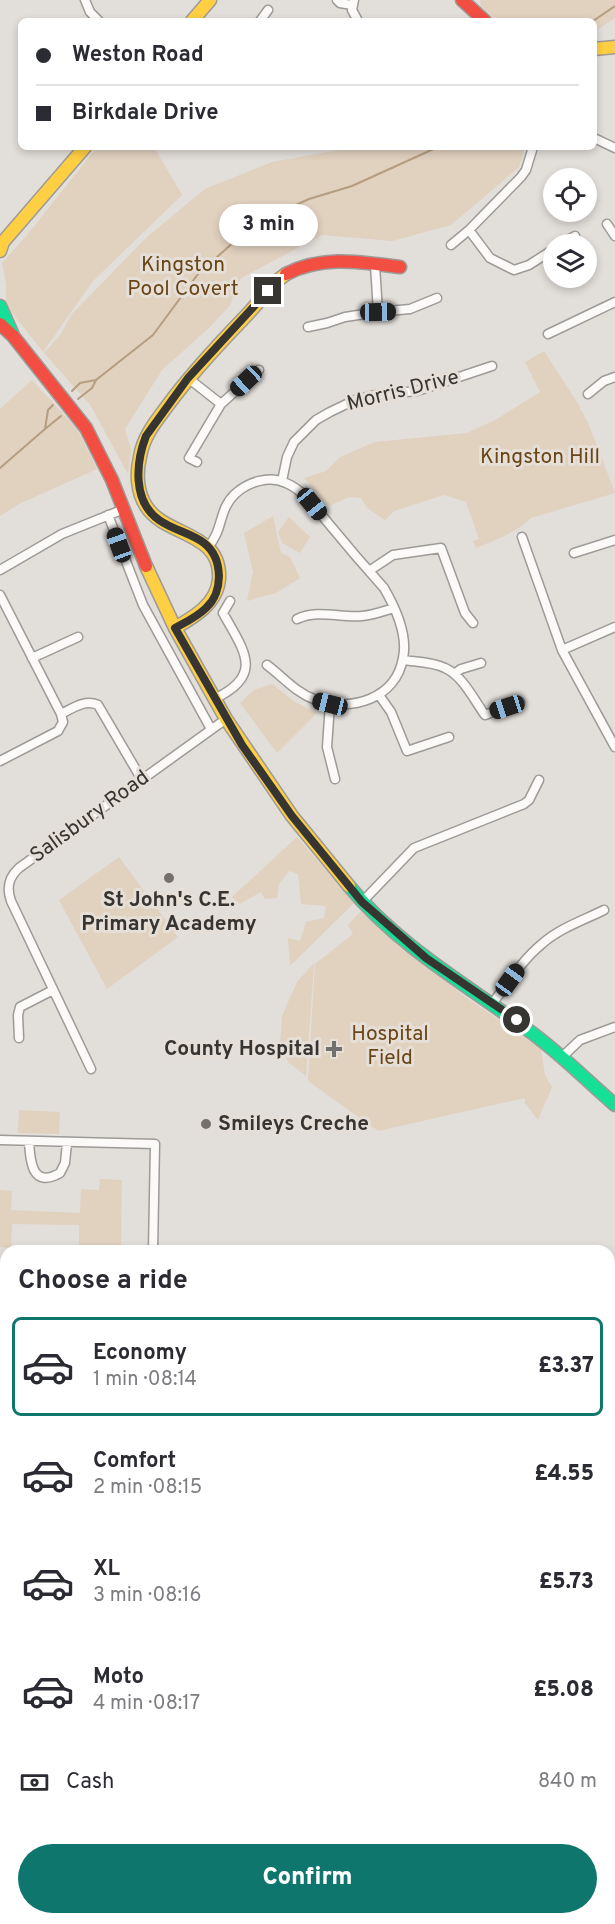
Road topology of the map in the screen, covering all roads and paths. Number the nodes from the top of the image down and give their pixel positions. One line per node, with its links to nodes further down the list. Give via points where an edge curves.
1 (85, 0): 7 (street)
2 (337, 0): 5 (street)
3 (462, 0): 11 (main road)
4 (207, 1): 8 (main road)
5 (353, 3): 10 (street)
6 (268, 10): 9 (street)
7 (96, 18)
8 (194, 18)
9 (262, 18)
10 (356, 18)
11 (482, 18)
12 (615, 47): 13 (main road)
13 (597, 49)
14 (597, 139): 15 (street)
15 (615, 148)
16 (82, 150): 21 (main road)
17 (532, 150): 19 (street, via 521,177)
18 (607, 224): 20 (street)
19 (469, 230): 22 (street); 23 (street, via 490,258 514,270)
20 (615, 236)
21 (1, 245)
22 (451, 245)
23 (543, 256)
24 (375, 265): 25 (main road); 29 (street); 37 (main road, via 344,260 313,263 278,279)
25 (400, 267)
26 (437, 298): 29 (street, via 410,309)
27 (615, 302): 32 (street)
28 (0, 306): 33 (main road)
29 (378, 312): 31 (street)
30 (0, 324): 33 (main road)
31 (308, 327)
32 (548, 334)
33 (14, 336): 42 (main road, via 86,428)
34 (492, 366): 41 (street, Morris Drive, via 417,391 356,400 330,412 294,442 286,457)
35 (259, 370): 39 (street)
36 (615, 377): 38 (street)
37 (188, 378): 39 (street); 46 (main road, via 146,436 139,480 143,500 152,514)
38 (588, 394)
39 (221, 404): 40 (street, via 189,458)
40 (196, 462)
41 (282, 481): 46 (street, via 254,483 236,493 226,505 218,534); 49 (street, via 312,504)
42 (124, 509): 43 (street); 56 (main road)
43 (108, 514): 48 (street, via 43,543); 70 (street, via 143,604)
44 (522, 537): 58 (street)
45 (615, 540): 47 (street)
46 (208, 547): 56 (main road, via 218,566 219,582 214,597 206,609)
47 (574, 553)
48 (0, 570)
49 (369, 572): 52 (street, via 384,588); 54 (street, via 393,555 441,548)
50 (0, 595): 59 (street)
51 (230, 601): 65 (street, via 223,613 243,650 245,672 239,683)
52 (394, 608): 53 (street, via 364,616 309,614); 60 (street, via 404,640)
53 (297, 619)
54 (472, 623)
55 (615, 627): 58 (street)
56 (175, 628): 65 (main road)
57 (78, 637): 59 (street)
58 (561, 650): 72 (street)
59 (32, 658): 68 (street)
60 (403, 660): 63 (street, via 434,664); 64 (street, via 392,683)
61 (481, 663): 63 (street)
62 (267, 665): 67 (street, via 305,696)
63 (454, 674): 66 (street, via 485,715)
64 (379, 695): 67 (street, via 361,702); 71 (street, via 391,712 407,751)
65 (214, 699): 69 (main road)
66 (520, 702)
67 (330, 704): 74 (street, via 327,747)
68 (61, 714): 73 (street, via 63,722 58,731); 75 (street, via 89,702 98,705)
69 (226, 719): 70 (street, Salisbury Road); 77 (main road, via 292,816)
70 (211, 729): 75 (street, Salisbury Road)
71 (449, 737)
72 (615, 747)
73 (0, 761)
74 (335, 779)
75 (142, 780): 79 (street, Salisbury Road, via 19,868 9,881 11,901)
76 (539, 780): 77 (street, via 524,804 414,848)
77 (362, 902): 80 (main road, via 426,958)
78 (604, 910): 80 (street, via 544,942 522,963)
79 (53, 990): 82 (street, via 20,1007); 84 (street, Salisbury Road)
80 (492, 1004): 83 (main road)
81 (615, 1027): 83 (street, via 579,1041)
82 (19, 1038)
83 (561, 1058): 85 (main road)
84 (91, 1069)
85 (615, 1106)
86 (0, 1140): 87 (street)
87 (29, 1141): 88 (street); 88 (street, via 31,1167 44,1177 60,1173)
88 (66, 1143): 89 (street, via 155,1144)
89 (153, 1245)
90 (0, 1399): 91 (street)
91 (0, 1452)

